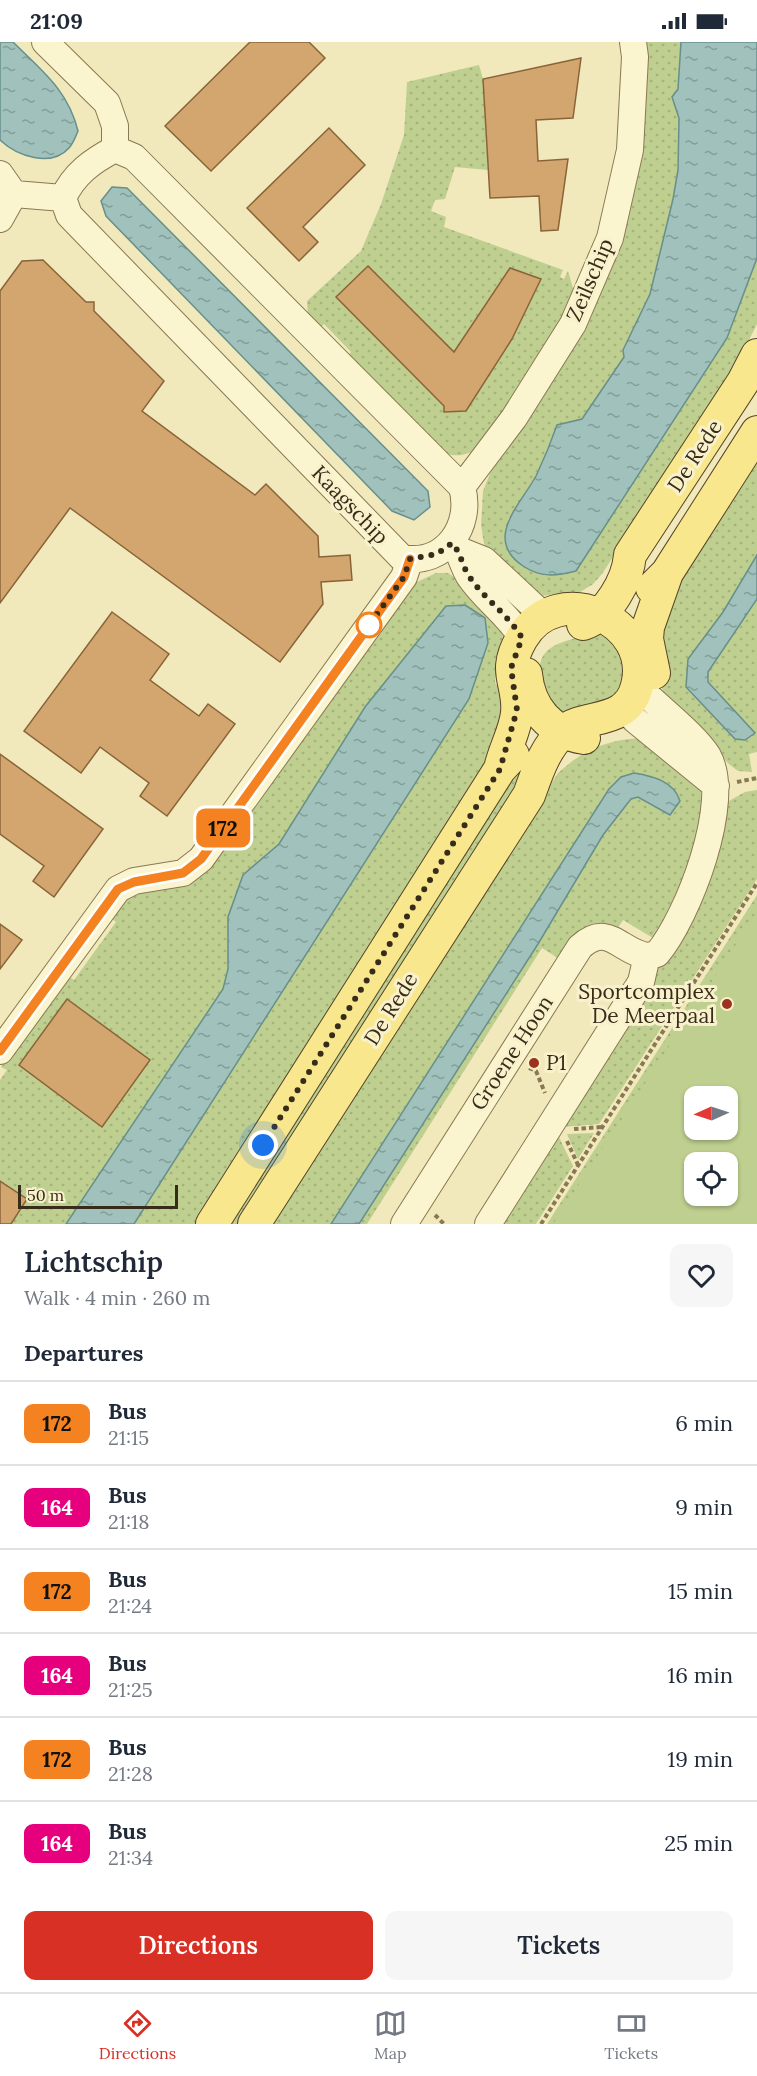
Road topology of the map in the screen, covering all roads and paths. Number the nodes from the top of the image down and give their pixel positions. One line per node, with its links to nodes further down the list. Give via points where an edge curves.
1 (45, 42): 3 (street, via 107,103 115,126)
2 (633, 42): 9 (street, Zeilschip, via 630,150 610,238 573,324 514,418)
3 (115, 148): 5 (street, via 70,182); 9 (street, via 134,157)
4 (7, 184): 5 (street); 6 (street)
5 (63, 198): 11 (street, Kaagschip, via 69,215 402,558)
6 (0, 219)
7 (757, 355): 12 (main road, De Rede, via 630,555 629,571)
8 (757, 432): 14 (main road, De Rede, via 667,573)
9 (462, 488): 10 (street, via 466,501 464,522)
10 (455, 546): 11 (street, Kaagschip); 13 (street, via 484,560); 15 (street, via 469,576)
11 (410, 559): 21 (street, via 404,577 201,859 183,873 118,889)
12 (591, 610): 13 (main road, via 564,609); 14 (main road); 15 (main road, via 592,621)
13 (544, 616): 15 (main road, via 531,626)
14 (639, 642): 16 (main road, via 654,671)
15 (526, 644): 17 (main road, via 511,668)
16 (640, 702): 18 (main road, via 614,733); 20 (street, via 716,786 717,799 689,899 664,945 657,954)
17 (526, 708): 18 (main road); 24 (main road, De Rede, via 500,769)
18 (573, 735): 25 (main road, De Rede, via 573,744 551,776 529,795)
19 (757, 884): 22 (path)
20 (647, 956): 26 (street, Groene Hoon, via 636,955 605,936 596,936 580,946); 27 (street, via 641,982)
21 (0, 1051)
22 (602, 1126): 23 (path); 28 (path)
23 (572, 1129)
24 (212, 1224)
25 (254, 1224)
26 (404, 1224)
27 (488, 1224)
28 (541, 1224)

